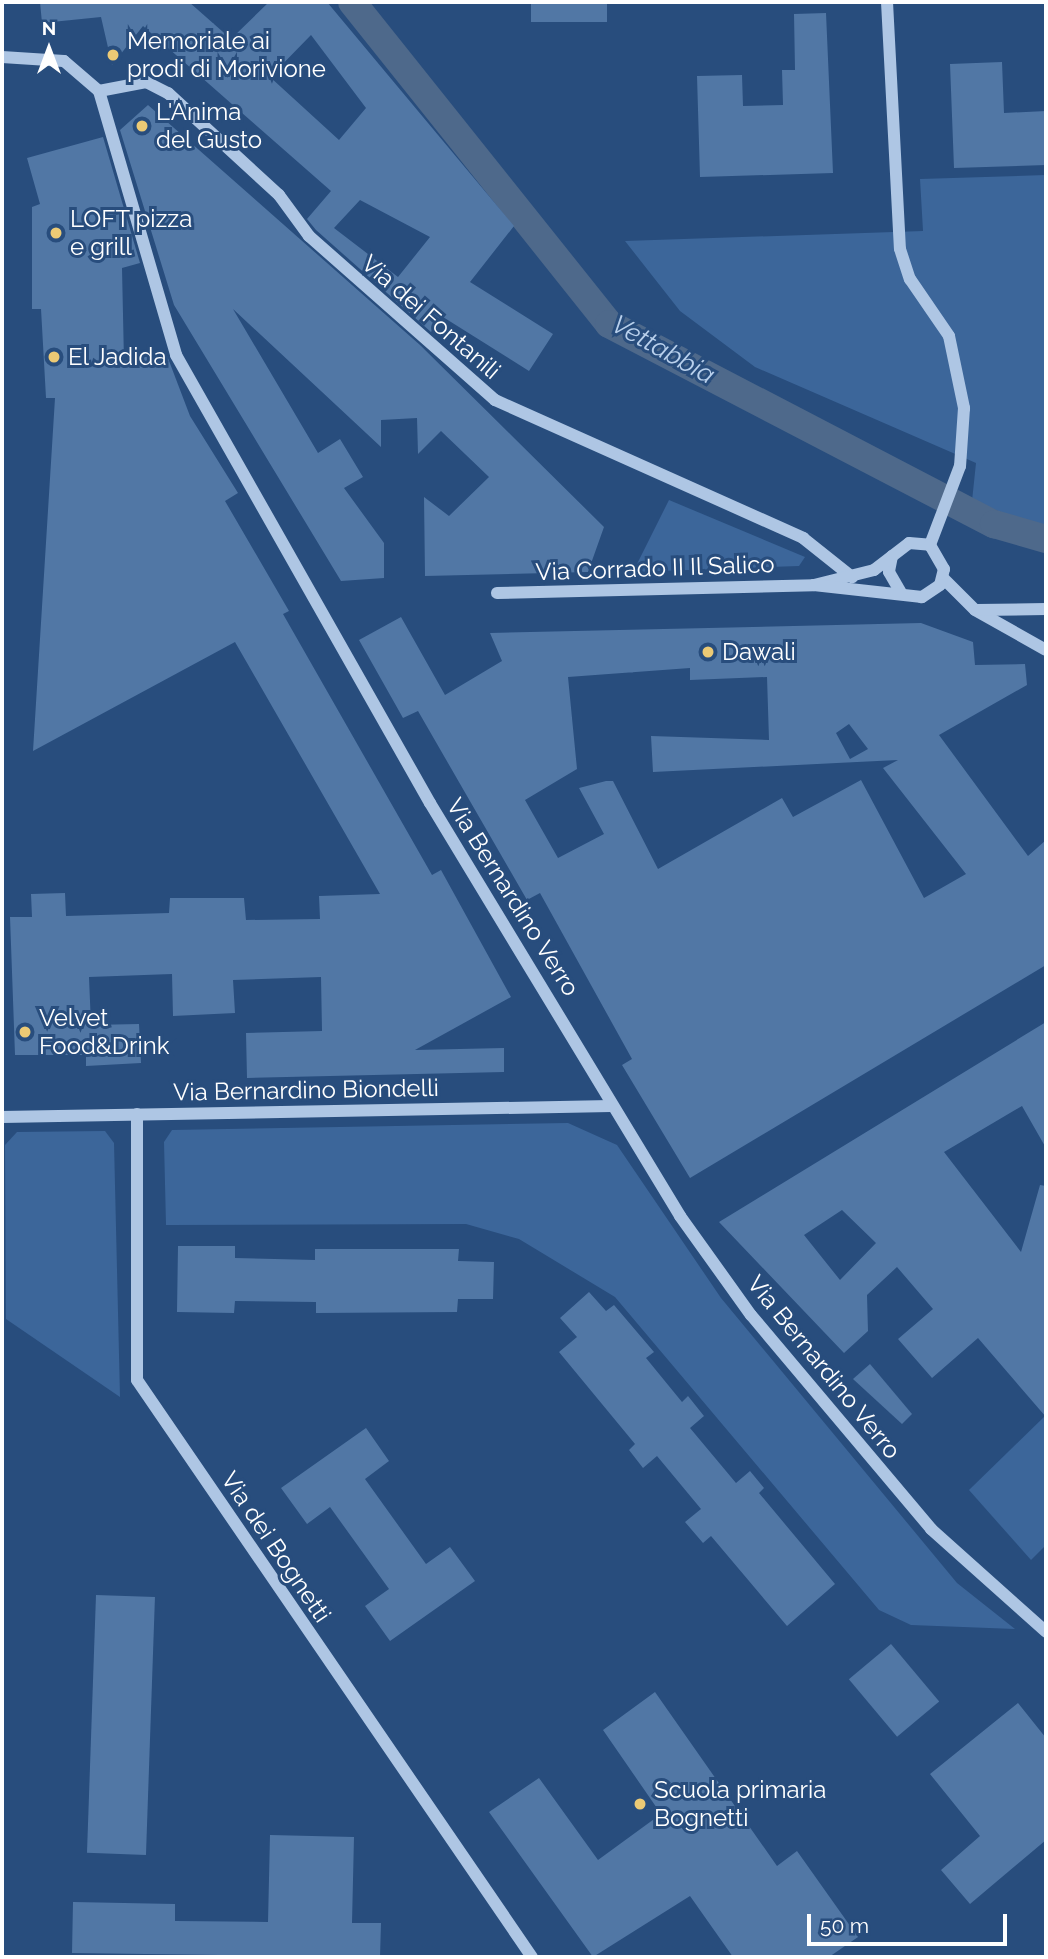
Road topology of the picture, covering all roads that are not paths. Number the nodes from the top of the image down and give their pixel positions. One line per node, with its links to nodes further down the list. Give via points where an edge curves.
1 (887, 2): 4 (street, via 900,249 910,279 949,336 960,372 960,466)
2 (2, 57): 3 (street, via 64,61)
3 (99, 91): 6 (street, Via dei Fontanili, via 146,82 167,93 279,195 309,236 495,400 803,538); 14 (street, Via Bernardino Verro, via 176,355 430,803)
4 (932, 539): 5 (street, Via Corrado II Il Salico, via 909,543); 7 (street, via 942,559)
5 (892, 556): 6 (street, Via Corrado II Il Salico); 10 (street, via 889,572)
6 (852, 577): 8 (street, Via Corrado II Il Salico)
7 (943, 578): 10 (street, Via Corrado II Il Salico, via 922,597); 12 (street)
8 (814, 585): 9 (street, Via Corrado II Il Salico); 10 (street, Via Corrado II Il Salico, via 852,593)
9 (497, 593)
10 (901, 593)
11 (1046, 609): 12 (street)
12 (975, 610): 13 (street)
13 (1046, 650)
14 (611, 1106): 15 (street, Via Bernardino Biondelli); 17 (street, Via Bernardino Verro, via 751,1315 931,1529)
15 (137, 1114): 16 (street, Via Bernardino Biondelli); 18 (street, Via dei Bognetti, via 137,1380)
16 (2, 1116)
17 (1046, 1632)
18 (532, 1957)

